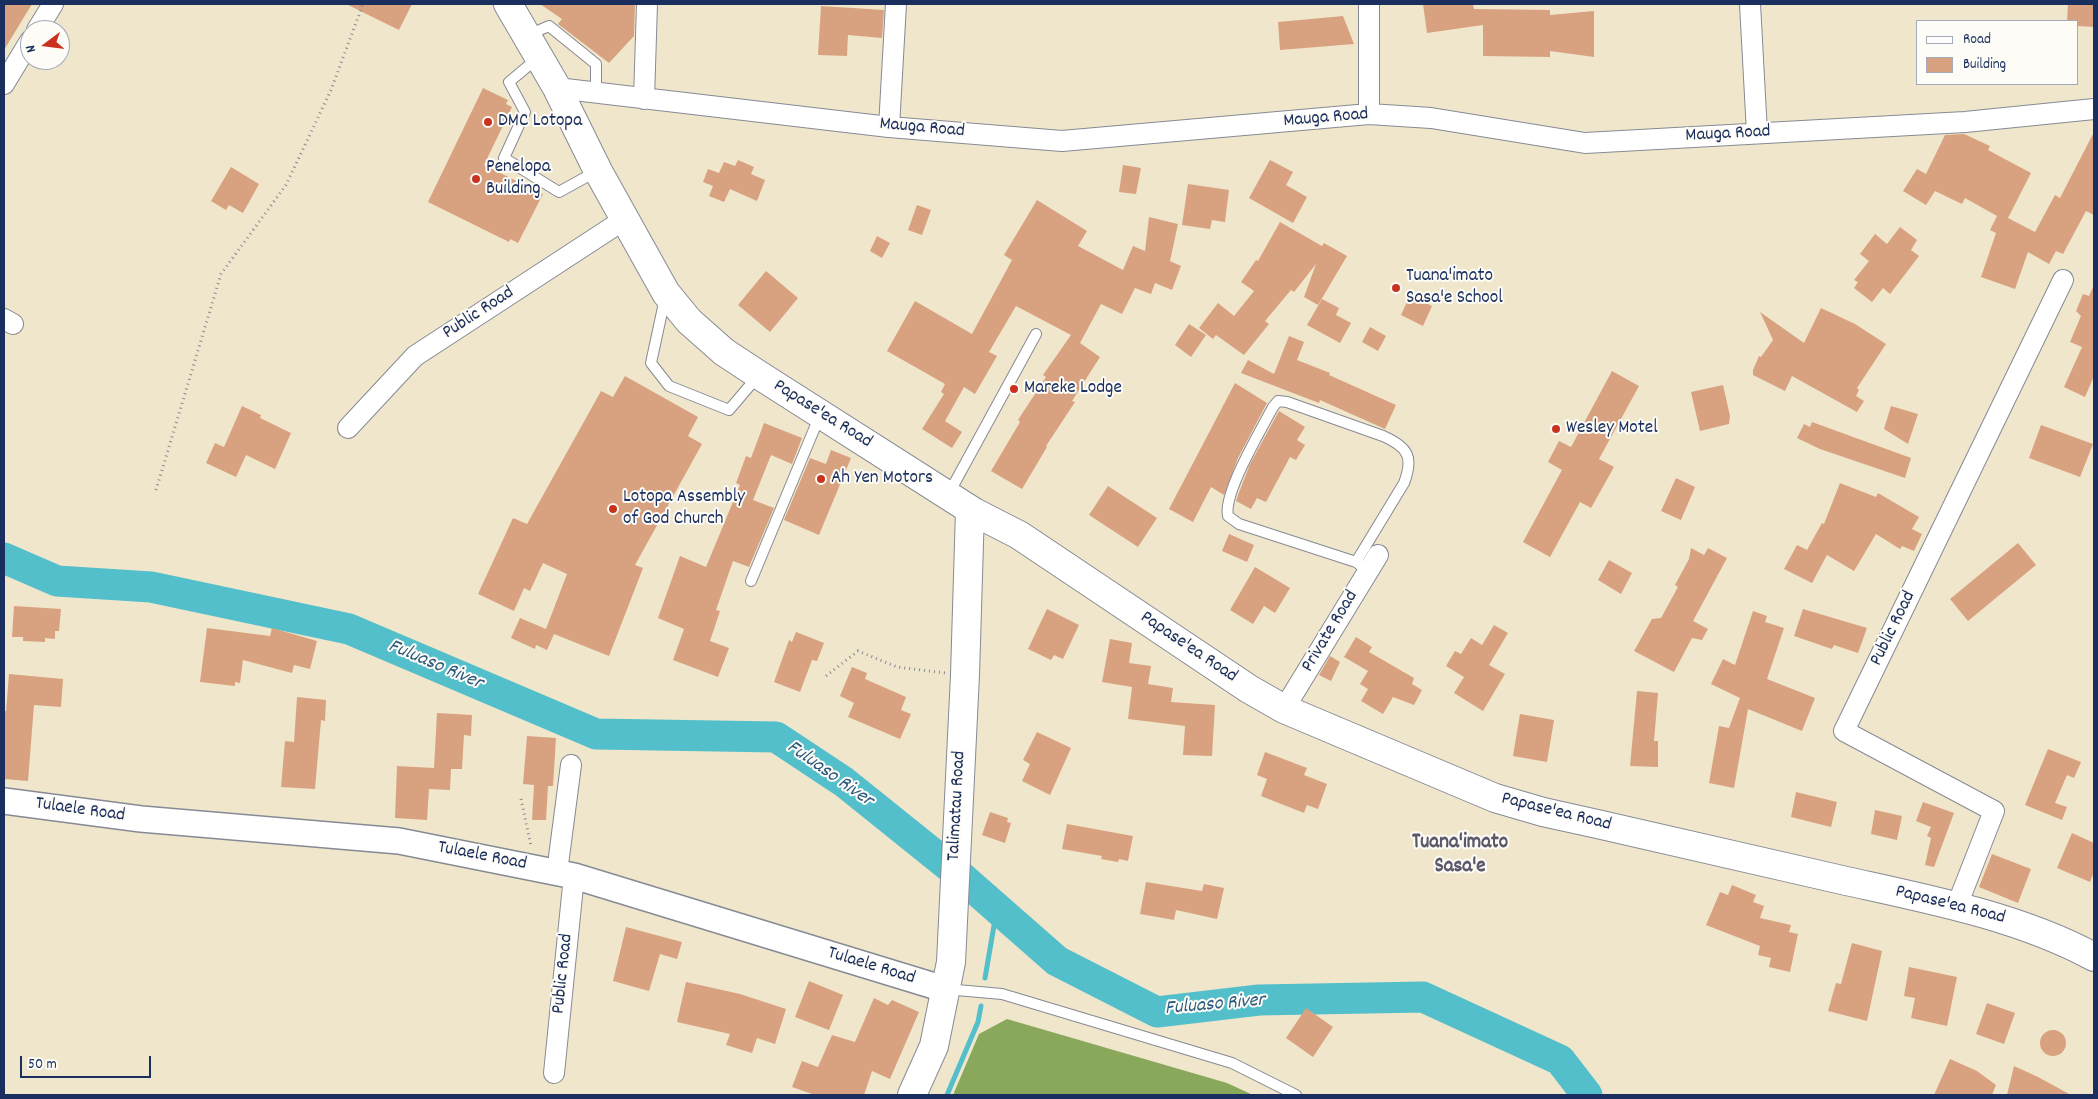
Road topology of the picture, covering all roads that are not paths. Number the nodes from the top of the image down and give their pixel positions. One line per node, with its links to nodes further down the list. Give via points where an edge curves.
1 (53, 4): 7 (street)
2 (508, 4): 8 (main road, Papase'ea Road)
3 (647, 4): 13 (street)
4 (896, 4): 16 (street)
5 (1369, 4): 15 (street)
6 (1750, 4): 17 (street)
7 (43, 20)
8 (533, 46): 11 (main road, Papase'ea Road); 12 (lane, via 549,26 596,64); 18 (lane, via 509,82 525,112 504,158 559,192)
9 (20, 58): 10 (street)
10 (4, 84)
11 (557, 88): 12 (street, Mauga Road); 18 (main road, Papase'ea Road)
12 (596, 93): 13 (street, Mauga Road)
13 (644, 99): 16 (street, Mauga Road)
14 (2094, 109): 17 (street, Mauga Road, via 1965,122)
15 (1369, 114): 16 (street, Mauga Road, via 1062,141); 17 (street, Mauga Road, via 1431,118 1585,143)
16 (889, 127)
17 (1756, 133)
18 (598, 171): 19 (main road, Papase'ea Road)
19 (625, 219): 21 (main road, Papase'ea Road); 25 (street, Public Road, via 415,356)
20 (2063, 280): 33 (street, Public Road, via 1844,731 1994,810)
21 (666, 293): 23 (main road, Papase'ea Road, via 688,321 724,352); 23 (lane, via 651,363 669,386 729,410)
22 (1036, 334): 26 (lane)
23 (759, 375): 24 (main road, Papase'ea Road)
24 (820, 414): 26 (main road, Papase'ea Road); 28 (lane)
25 (348, 428)
26 (959, 503): 29 (main road, Papase'ea Road, via 1019,535); 35 (main road, Talimatau Road, via 965,675 951,962)
27 (1368, 563): 27 (lane, via 1240,524 1228,516 1226,507 1238,474 1278,401 1383,436 1405,449 1409,470); 29 (street, Private Road)
28 (751, 581)
29 (1284, 709): 33 (main road, Papase'ea Road, via 1495,798)
30 (571, 765): 32 (street, Public Road)
31 (4, 801): 32 (street, Tulaele Road, via 141,819 399,841)
32 (556, 872): 35 (street, Tulaele Road); 36 (street, Public Road)
33 (1956, 908): 34 (main road, Papase'ea Road, via 2025,925)
34 (2094, 957)
35 (944, 989): 37 (main road, Talimatau Road, via 934,1046); 38 (lane, via 1002,994 1232,1063)
36 (554, 1073)
37 (912, 1095)
38 (1296, 1095)

